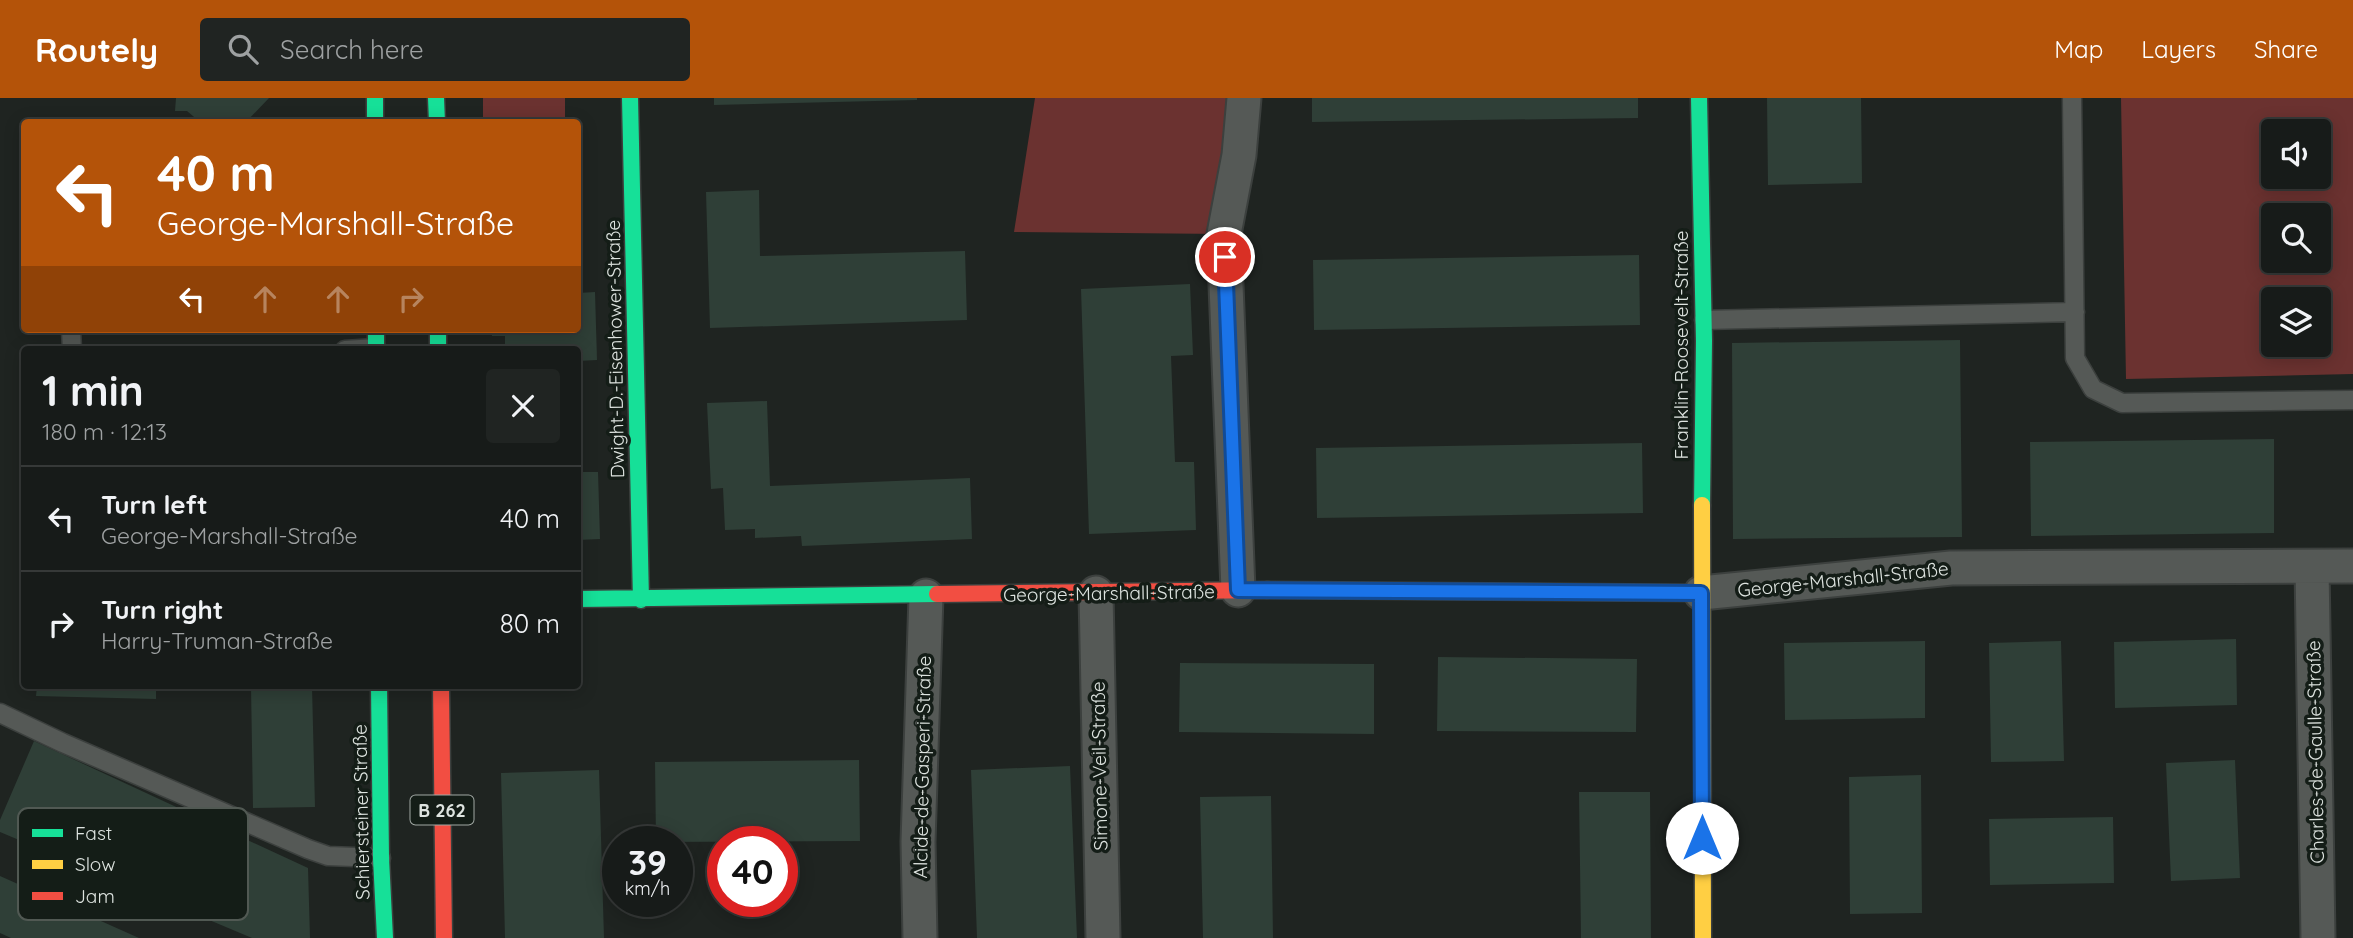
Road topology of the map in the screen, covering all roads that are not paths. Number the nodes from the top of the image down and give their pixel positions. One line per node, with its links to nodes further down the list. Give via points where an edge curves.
1 (374, 98): 7 (street)
2 (436, 98): 8 (street)
3 (631, 98): 19 (street, Dwight-D.-Eisenhower-Straße)
4 (1244, 98): 14 (street, via 1224,234)
5 (1699, 98): 10 (street, Franklin-Roosevelt-Straße)
6 (2072, 98): 9 (lane)
7 (375, 119)
8 (437, 119)
9 (2075, 312): 10 (lane); 11 (lane, via 2076,358 2093,389 2122,403)
10 (1704, 320): 16 (street, Franklin-Roosevelt-Straße)
11 (2353, 400)
12 (2353, 566): 13 (street, George-Marshall-Straße)
13 (2312, 567): 16 (street, George-Marshall-Straße, via 1951,568); 31 (street, Charles-de-Gaulle-Straße)
14 (1238, 590): 15 (street, George-Marshall-Straße); 16 (street, George-Marshall-Straße)
15 (1096, 593): 17 (street, George-Marshall-Straße); 29 (street, Simone-Veil-Straße)
16 (1701, 593): 30 (street)
17 (926, 596): 19 (street, George-Marshall-Straße); 28 (street, Alcide-de-Gasperi-Straße, via 918,842)
18 (581, 599): 19 (street, George-Marshall-Straße)
19 (641, 600)
20 (379, 689): 25 (street, Schiersteiner Straße)
21 (441, 689): 27 (street, B 262)
22 (0, 713): 23 (lane)
23 (213, 808)
24 (248, 823): 25 (lane, via 328,856)
25 (381, 858): 26 (street, Schiersteiner Straße)
26 (385, 938)
27 (444, 938)
28 (920, 938)
29 (1103, 938)
30 (1703, 938)
31 (2318, 938)

